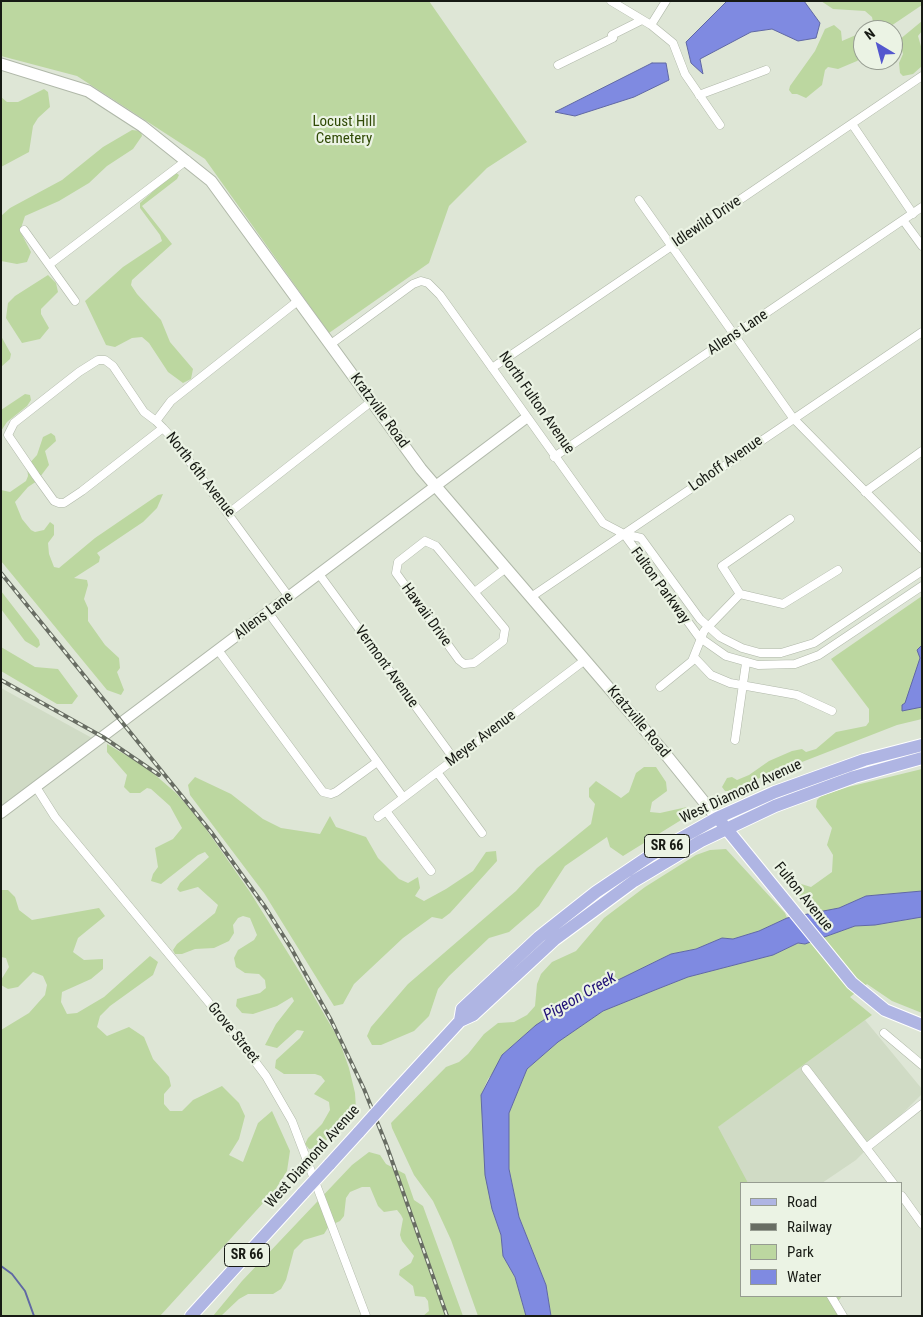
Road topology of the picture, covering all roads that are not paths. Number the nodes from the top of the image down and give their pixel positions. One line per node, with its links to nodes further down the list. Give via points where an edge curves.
1 (611, 1): 3 (street)
2 (666, 1): 4 (street)
3 (642, 20): 4 (street); 6 (street)
4 (652, 25): 9 (street, via 672,43 682,68)
5 (1, 64): 12 (main road, Kratzville Road, via 88,91)
6 (558, 66)
7 (766, 70): 9 (street)
8 (922, 76): 10 (street, Idlewild Drive)
9 (699, 95): 11 (street)
10 (852, 124): 15 (street); 18 (street, Idlewild Drive)
11 (720, 125)
12 (187, 160): 20 (street); 21 (main road, Kratzville Road, via 220,192)
13 (639, 200): 18 (street)
14 (922, 207): 15 (street, Allens Lane)
15 (913, 214): 16 (street, Allens Lane)
16 (903, 220): 19 (street); 24 (street, Allens Lane)
17 (24, 230): 20 (street)
18 (671, 246): 24 (street); 26 (street, Idlewild Drive)
19 (922, 246)
20 (50, 264): 22 (street)
21 (300, 300): 25 (main road, Kratzville Road); 30 (street, via 171,401)
22 (75, 301)
23 (922, 332): 29 (street, Lohoff Avenue)
24 (734, 336): 29 (street); 33 (street, Allens Lane)
25 (331, 344): 26 (street, North Fulton Avenue, via 421,281 428,283 440,295); 27 (main road, Kratzville Road)
26 (492, 368): 28 (street, North Fulton Avenue)
27 (372, 401): 34 (main road, Kratzville Road); 36 (street)
28 (526, 418): 33 (street, North Fulton Avenue); 34 (street, Allens Lane)
29 (793, 418): 35 (street); 38 (street, Lohoff Avenue)
30 (156, 421): 31 (street, North 6th Avenue); 31 (street, North 6th Avenue, via 144,412 112,366 105,360 98,360 14,423 9,430 9,438 54,500 63,503)
31 (163, 428): 36 (street, North 6th Avenue)
32 (922, 451): 35 (street)
33 (554, 457): 38 (street, North Fulton Avenue, via 603,523)
34 (436, 486): 40 (main road, Kratzville Road); 43 (street, Allens Lane)
35 (865, 492): 39 (street)
36 (229, 513): 47 (street, North 6th Avenue)
37 (790, 519): 46 (street, via 722,566)
38 (624, 534): 48 (street, Lohoff Avenue); 50 (street, Fulton Parkway, via 641,538); 51 (street, Fulton Parkway)
39 (922, 549)
40 (506, 568): 45 (street); 48 (main road, Kratzville Road)
41 (838, 570): 46 (street, via 783,604)
42 (922, 571): 50 (street, Fulton Parkway, via 825,637 801,649 781,653 749,651 732,645)
43 (319, 574): 47 (street, Allens Lane); 62 (street, Vermont Avenue)
44 (922, 586): 55 (street, Fulton Parkway, via 812,658 782,666)
45 (476, 591): 45 (street, Hawaii Drive, via 432,542 421,543 396,564 397,576 464,664 478,661 506,636 501,621)
46 (740, 594): 50 (street)
47 (289, 597): 49 (street, Allens Lane)
48 (531, 597): 54 (main road, Kratzville Road)
49 (268, 612): 52 (street, Allens Lane); 63 (street)
50 (708, 627): 51 (street)
51 (701, 638): 53 (street); 55 (street, Fulton Parkway, via 726,656)
52 (218, 650): 63 (street, via 320,790 329,794 336,792); 65 (street, Allens Lane)
53 (694, 658): 56 (street, via 711,674); 57 (street)
54 (585, 660): 62 (street, Meyer Avenue); 70 (main road, Kratzville Road)
55 (746, 663): 56 (street)
56 (742, 686): 58 (street, via 797,695); 59 (street)
57 (660, 687)
58 (832, 711)
59 (735, 740)
60 (922, 745): 70 (main road, West Diamond Avenue / SR 66, via 821,774)
61 (922, 758): 70 (main road, West Diamond Avenue / SR 66, via 861,774)
62 (454, 759): 64 (street, Meyer Avenue)
63 (377, 762): 66 (street)
64 (437, 772): 66 (street, Meyer Avenue); 71 (street)
65 (36, 788): 68 (street, Allens Lane); 84 (street, Grove Street, via 55,817 266,1076 292,1121)
66 (403, 797): 67 (street, Meyer Avenue)
67 (386, 811): 69 (street, Meyer Avenue); 72 (street)
68 (1, 813)
69 (378, 817)
70 (722, 823): 73 (main road, Fulton Avenue, via 852,982 886,1010); 83 (main road, West Diamond Avenue / SR 66, bridge, via 598,906 526,964 473,1016 460,1021)
71 (482, 833)
72 (431, 871)
73 (922, 1025)
74 (884, 1033): 75 (street)
75 (922, 1066)
76 (806, 1069): 78 (street)
77 (922, 1104): 78 (street)
78 (866, 1148): 79 (street)
79 (891, 1182)
80 (903, 1200): 81 (street)
81 (922, 1224)
82 (832, 1297): 85 (street)
83 (191, 1316)
84 (366, 1316)
85 (843, 1316)

